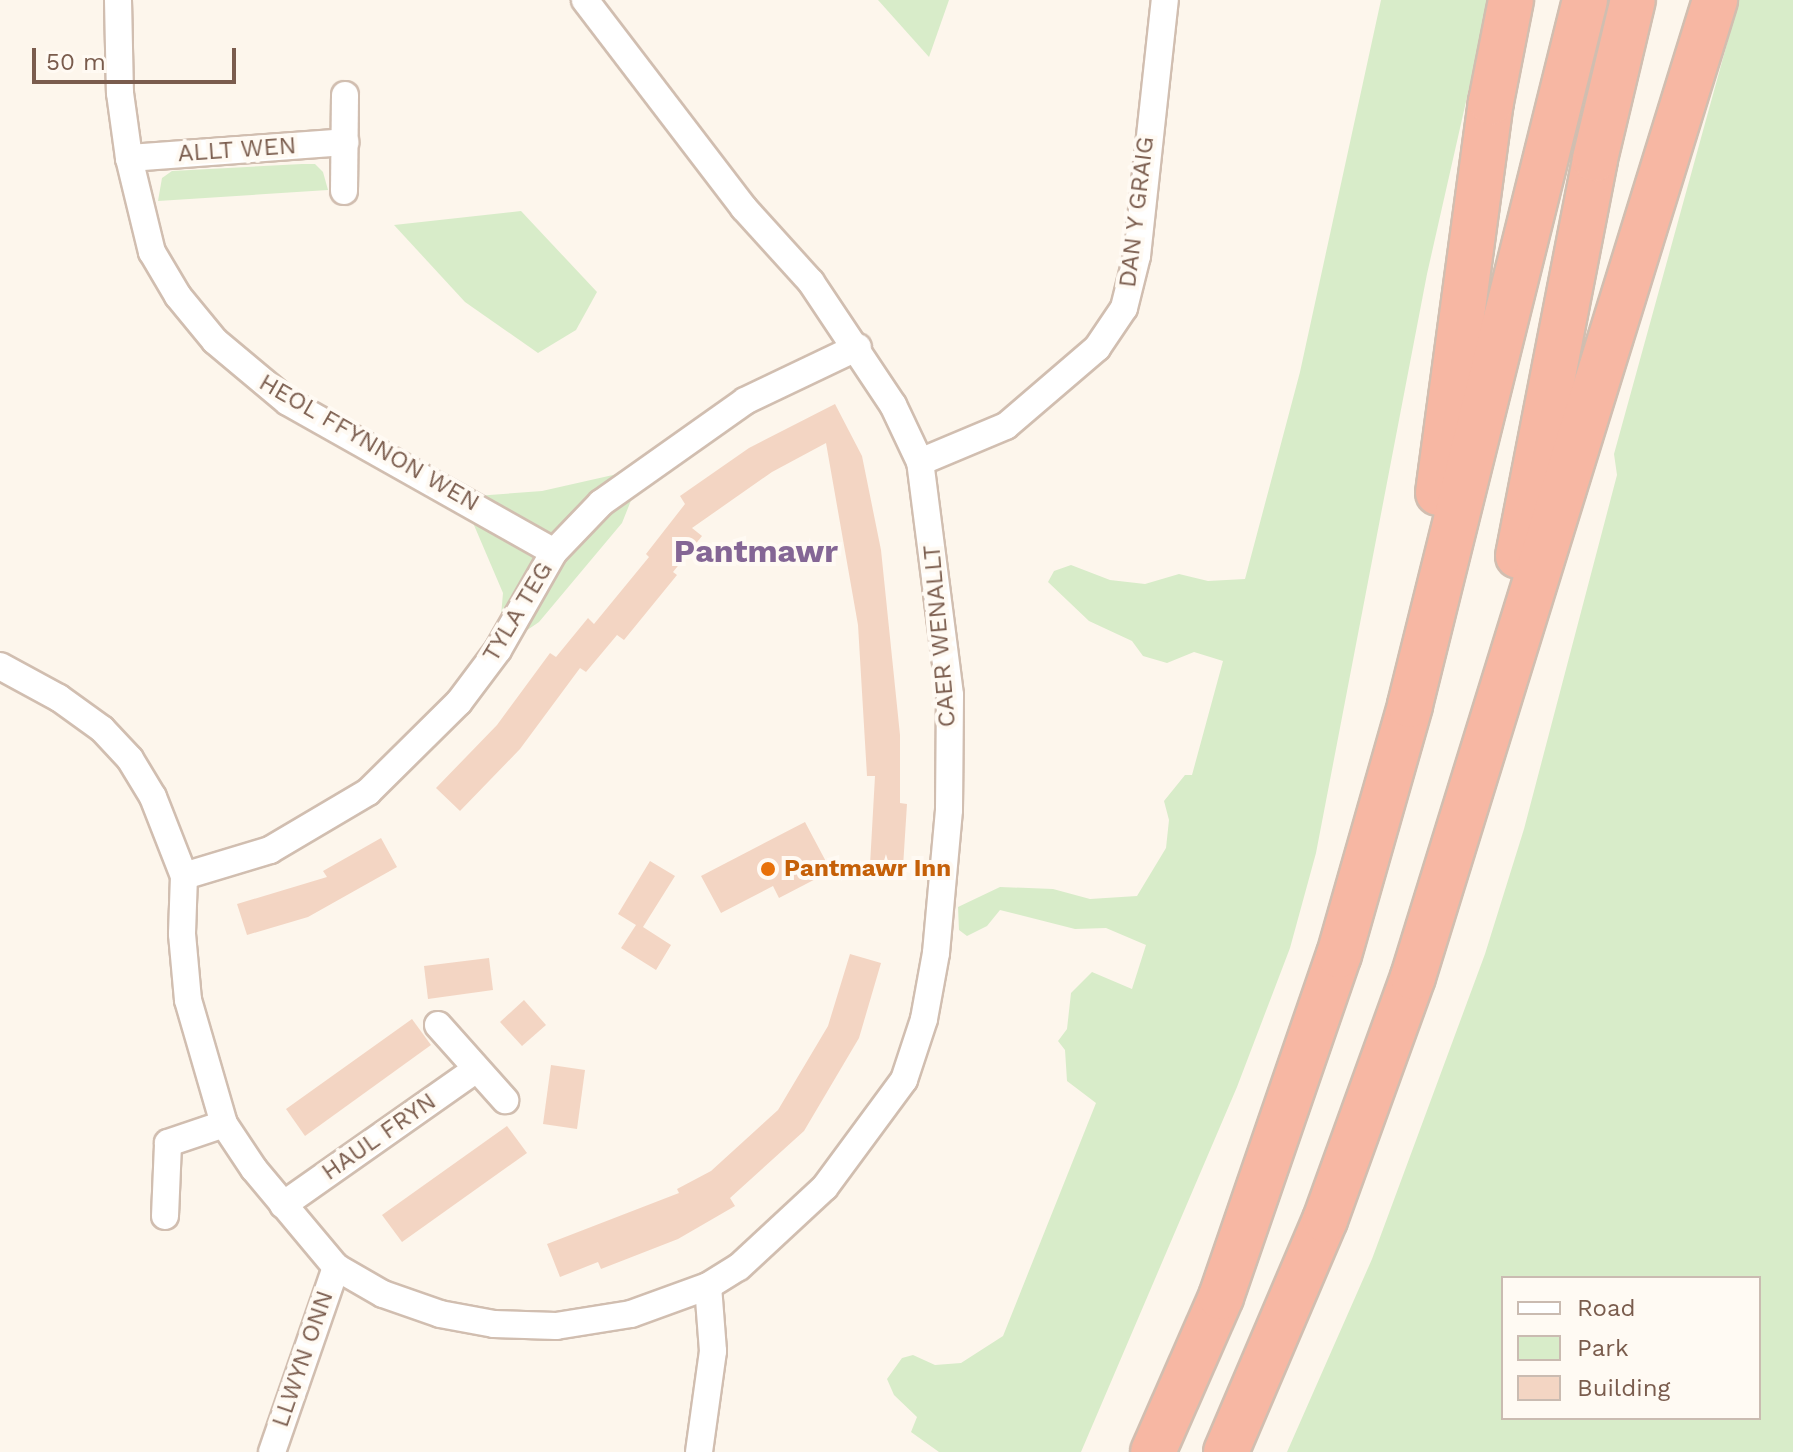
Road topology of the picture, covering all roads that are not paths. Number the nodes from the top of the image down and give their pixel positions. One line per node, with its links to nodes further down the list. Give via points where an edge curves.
1 (118, 0): 10 (street, HEOL FFYNNON WEN, via 120,93)
2 (585, 0): 12 (street, CAER WENALLT)
3 (1165, 0): 13 (street, DAN Y GRAIG, via 1143,164 1137,256 1124,308 1097,348 1006,426)
4 (1511, 0): 16 (highway, via 1491,102)
5 (1585, 0): 16 (highway)
6 (1633, 0): 18 (highway, via 1595,159 1519,550)
7 (1715, 0): 18 (highway)
8 (345, 95): 9 (street)
9 (345, 142): 10 (street, ALLT WEN); 11 (street)
10 (129, 158): 14 (street, HEOL FFYNNON WEN, via 152,252 215,341 288,402)
11 (344, 191)
12 (858, 347): 13 (street, CAER WENALLT); 14 (street, TYLA TEG, via 745,401 657,459 601,503)
13 (920, 462): 26 (street, CAER WENALLT, via 950,695 944,869 924,1019 904,1080 825,1187 783,1230)
14 (554, 552): 17 (street, TYLA TEG, via 498,650 459,702 368,792 270,850)
15 (0, 666): 17 (street, CAER WENALLT, via 59,698 102,729 130,759 153,797)
16 (1410, 705): 29 (highway, via 1286,1121 1221,1297)
17 (184, 876): 22 (street, CAER WENALLT, via 188,1000)
18 (1413, 977): 30 (highway, via 1325,1220)
19 (438, 1025): 20 (street)
20 (475, 1070): 21 (street); 23 (street, HAUL FRYN)
21 (505, 1100)
22 (224, 1124): 23 (street, CAER WENALLT); 24 (street, via 168,1143)
23 (283, 1205): 25 (street, CAER WENALLT)
24 (165, 1216)
25 (336, 1267): 26 (street, CAER WENALLT, via 383,1294 440,1314 494,1324 556,1326 631,1314); 27 (street, LLWYN ONN, via 311,1327)
26 (708, 1286): 28 (street, via 713,1351)
27 (272, 1452)
28 (699, 1452)
29 (1153, 1452)
30 (1226, 1452)

